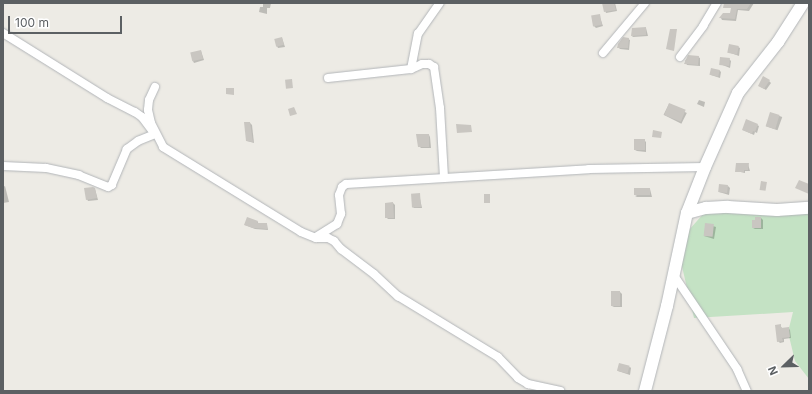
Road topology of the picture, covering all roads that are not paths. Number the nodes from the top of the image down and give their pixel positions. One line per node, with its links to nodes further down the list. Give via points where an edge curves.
1 (440, 3): 8 (street, via 418,34)
2 (645, 3): 6 (street)
3 (717, 3): 7 (street)
4 (803, 3): 13 (main road, via 778,42 738,93)
5 (3, 34): 11 (street, via 112,101 135,112)
6 (603, 53)
7 (680, 57)
8 (411, 69): 9 (street); 14 (street, via 422,64 434,67 440,108)
9 (328, 78)
10 (155, 87): 11 (street, via 148,110)
11 (155, 134): 12 (street, via 138,140 127,149 112,185 108,187 79,175 46,168); 17 (street, via 163,147 301,232)
12 (3, 166)
13 (705, 166): 14 (street); 16 (main road)
14 (444, 177): 17 (street, via 346,184 339,195 341,214 337,224)
15 (809, 208): 16 (main road, via 776,210 728,207 706,208)
16 (687, 213): 18 (main road)
17 (316, 238): 19 (street, via 334,241 398,296 498,357 518,378 528,384)
18 (673, 274): 20 (main road); 21 (street, via 733,363)
19 (560, 391)
20 (645, 391)
21 (747, 391)

